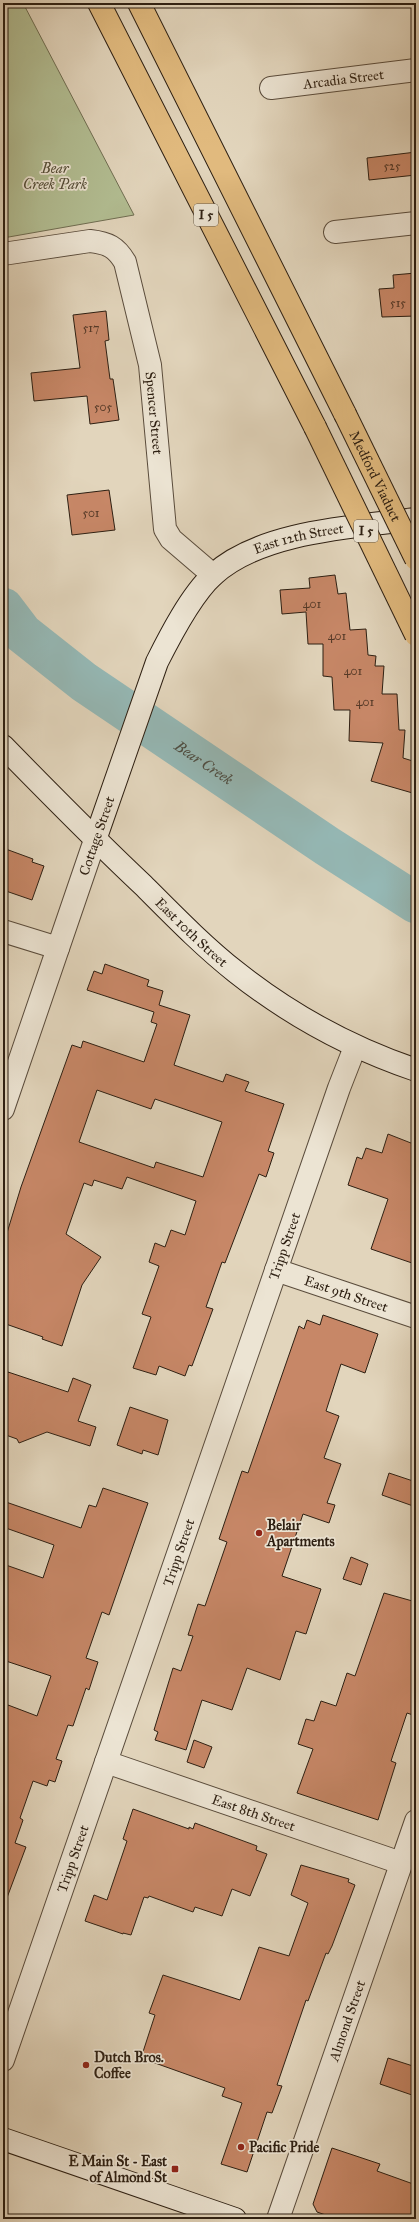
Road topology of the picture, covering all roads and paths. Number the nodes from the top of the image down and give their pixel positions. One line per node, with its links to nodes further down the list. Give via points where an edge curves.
1 (98, 3): 11 (highway, I 5, bridge, via 315,427)
2 (139, 3): 9 (highway, Medford Viaduct / I 5, bridge)
3 (416, 70): 4 (street, Arcadia Street)
4 (271, 88)
5 (416, 223): 6 (street)
6 (335, 232)
7 (3, 254): 10 (street, Spencer Street, via 90,241 105,242 118,250 125,262 150,365 165,529 171,539)
8 (416, 519): 10 (street, East 12th Street, via 290,538 250,552)
9 (416, 559)
10 (213, 575): 13 (street, Cottage Street, via 170,634 157,662)
11 (416, 635)
12 (3, 746): 13 (street, East 10th Street)
13 (95, 840): 15 (street, Cottage Street); 16 (street, East 10th Street, via 236,972 300,1016)
14 (3, 931): 15 (street)
15 (58, 948): 18 (street, Cottage Street)
16 (355, 1047): 17 (street, East 10th Street); 19 (street, Tripp Street)
17 (416, 1070)
18 (3, 1109)
19 (276, 1270): 20 (street, East 9th Street); 21 (street, Tripp Street)
20 (416, 1317)
21 (106, 1762): 23 (street, East 8th Street); 24 (street, Tripp Street)
22 (416, 1821): 23 (street, Almond Street)
23 (402, 1863): 28 (street, Almond Street)
24 (3, 2060)
25 (3, 2139): 26 (street)
26 (210, 2215): 27 (street)
27 (235, 2219)
28 (278, 2219)

